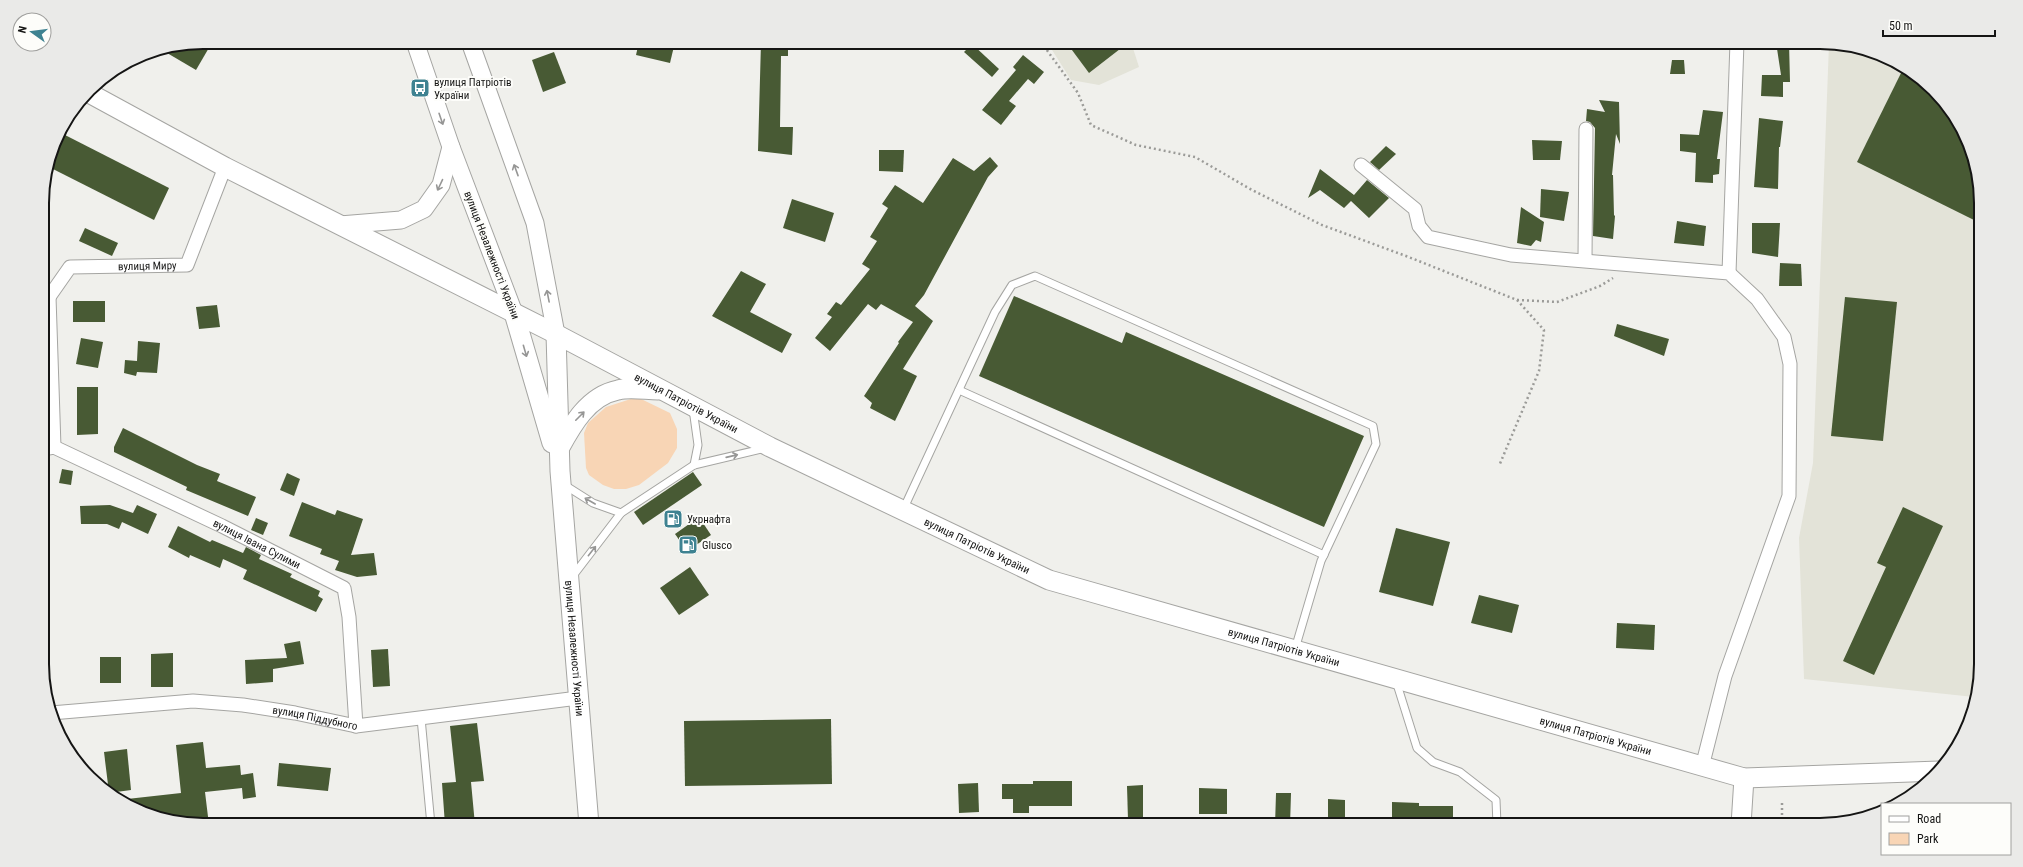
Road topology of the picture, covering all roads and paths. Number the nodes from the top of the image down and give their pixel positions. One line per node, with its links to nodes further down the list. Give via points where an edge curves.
1 (417, 49): 7 (street, вулиця Незалежності України, one-way to 7)
2 (473, 49): 17 (street, вулиця Незалежності України, one-way to 2, via 535,223)
3 (1046, 49): 15 (path, via 1078,93 1091,125 1136,145 1195,157 1252,190 1322,225)
4 (1737, 49): 13 (street)
5 (93, 95): 9 (main road, вулиця Патріотів України)
6 (1586, 129): 11 (street)
7 (451, 147): 10 (street, one-way to 10, via 441,185 424,209 401,220); 16 (street, вулиця Незалежності України)
8 (1362, 166): 11 (street, via 1415,209 1420,226 1428,237 1511,255)
9 (225, 168): 10 (main road, вулиця Патріотів України); 14 (street, вулиця Миру, via 187,265 70,267)
10 (340, 225): 16 (main road, вулиця Патріотів України)
11 (1584, 260): 12 (street)
12 (1636, 264): 13 (street); 15 (path, via 1600,286 1557,302)
13 (1729, 273): 37 (street, via 1757,299 1784,337 1790,364 1789,496 1725,676)
14 (49, 292)
15 (1517, 300): 25 (path, via 1544,330 1539,371)
16 (514, 313): 17 (main road, вулиця Патріотів України); 26 (main road, вулиця Незалежності України, one-way to 26)
17 (556, 334): 18 (main road, вулиця Патріотів України); 23 (main road, вулиця Незалежності України)
18 (662, 390): 20 (main road, вулиця Патріотів України); 23 (main road, one-way to 18, via 575,420 598,398 618,390)
19 (959, 390): 27 (lane); 29 (lane); 29 (lane, via 995,312 1012,285 1035,276 1373,426 1376,444)
20 (693, 407): 21 (main road, вулиця Патріотів України); 24 (lane, via 698,445)
21 (770, 447): 24 (lane, one-way to 21); 27 (main road, вулиця Патріотів України)
22 (49, 448): 36 (street, вулиця Івана Сулими, via 222,526 344,588 350,617)
23 (559, 449): 26 (main road, вулиця Незалежності України)
24 (694, 465): 28 (lane)
25 (1499, 466)
26 (560, 477): 28 (lane, one-way to 26, via 593,504); 30 (main road, вулиця Незалежності України)
27 (903, 510): 31 (main road, вулиця Патріотів України, via 1049,580)
28 (622, 513): 30 (lane, one-way to 28)
29 (1324, 555): 31 (lane)
30 (568, 582): 33 (main road, вулиця Незалежності України)
31 (1295, 650): 32 (main road, вулиця Патріотів України)
32 (1395, 679): 37 (main road, вулиця Патріотів України); 43 (lane, via 1417,748 1433,762 1460,772 1496,800)
33 (578, 698): 35 (street, вулиця Піддубного); 42 (main road, вулиця Незалежності України)
34 (57, 713): 36 (street, вулиця Піддубного, via 193,701 250,706)
35 (421, 718): 36 (street, вулиця Піддубного); 41 (lane)
36 (356, 726)
37 (1702, 767): 39 (main road, вулиця Патріотів України)
38 (1931, 771): 39 (main road, вулиця Патріотів України)
39 (1744, 778): 44 (main road)
40 (1782, 803): 45 (path)
41 (430, 818)
42 (588, 818)
43 (1497, 818)
44 (1741, 818)
45 (1782, 818)

